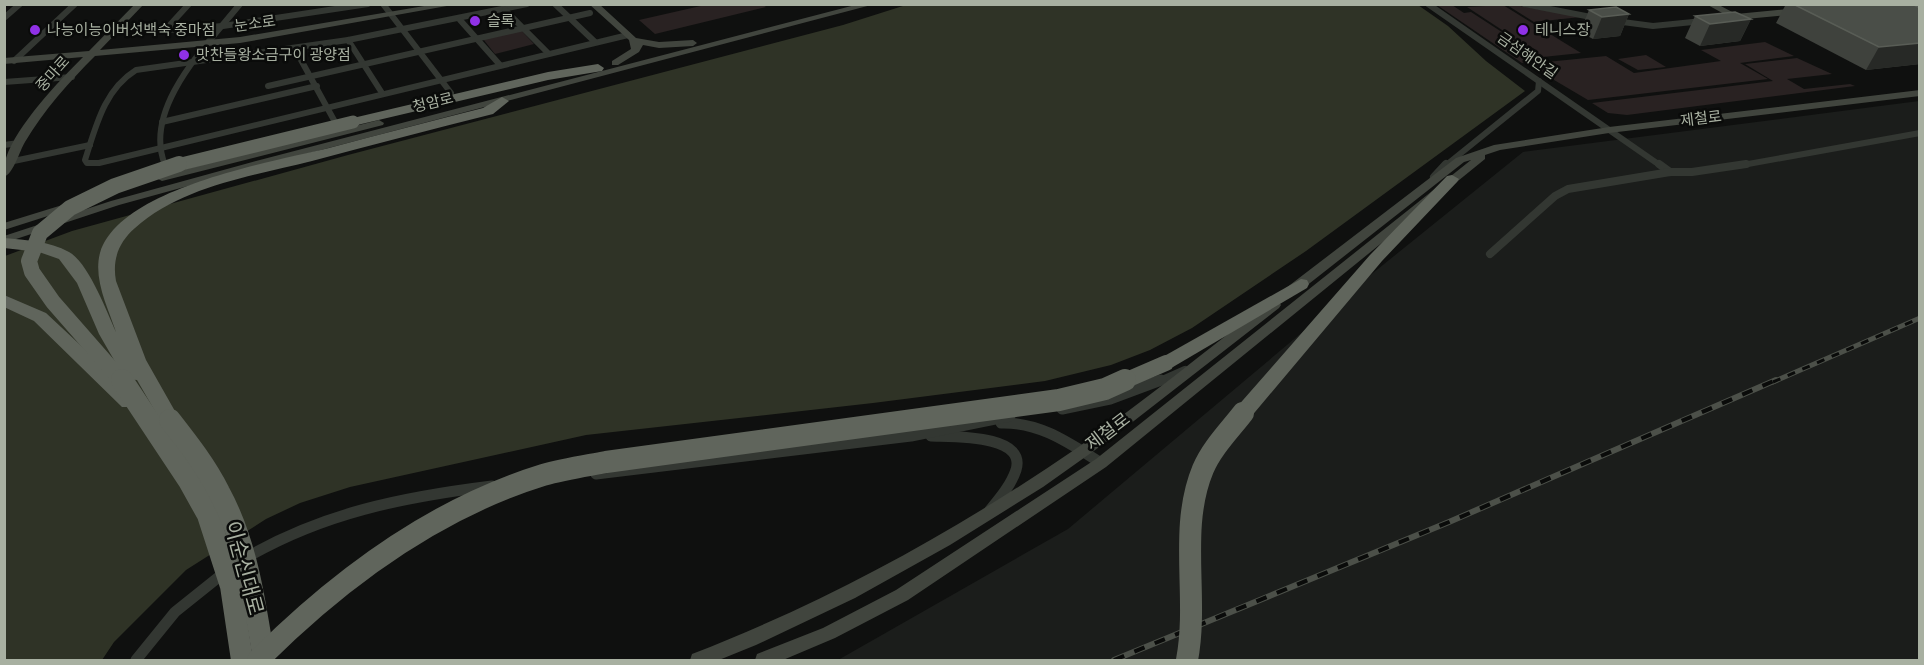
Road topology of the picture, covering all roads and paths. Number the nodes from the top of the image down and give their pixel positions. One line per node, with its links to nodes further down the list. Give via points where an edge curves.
1 (20, 4): 24 (street)
2 (75, 4): 43 (street)
3 (140, 4): 41 (main road, 중마로)
4 (189, 4): 29 (street, via 169,30)
5 (240, 4): 29 (street)
6 (320, 4): 21 (street)
7 (368, 4): 21 (street)
8 (383, 4): 22 (street)
9 (453, 4): 22 (main road, 눈소로)
10 (527, 4): 19 (street)
11 (555, 4): 25 (street)
12 (840, 4): 37 (main road, 청암로)
13 (871, 4): 42 (main road, 청암로)
14 (1428, 4): 52 (street, 금섬해안길)
15 (1524, 4): 28 (street, via 1640,26)
16 (1710, 4): 23 (main road)
17 (1797, 4): 20 (street)
18 (592, 7): 25 (street); 32 (main road)
19 (505, 10): 27 (street); 30 (street)
20 (1808, 10): 23 (main road)
21 (324, 12): 29 (street)
22 (392, 16): 31 (street); 36 (main road, 눈소로)
23 (1735, 17): 26 (street)
24 (4, 18)
25 (569, 18): 30 (street); 35 (street)
26 (1722, 19)
27 (460, 20): 31 (street); 33 (street)
28 (1709, 20)
29 (223, 26): 36 (street)
30 (523, 28): 33 (street); 40 (street)
31 (404, 31): 34 (street); 39 (street)
32 (631, 37): 35 (street); 37 (main road, via 659,45); 42 (main road); 45 (main road, via 636,50)
33 (477, 38): 39 (street); 47 (street)
34 (348, 40): 38 (street); 46 (street)
35 (595, 42): 40 (street)
36 (208, 44): 41 (main road, 눈소로); 44 (street)
37 (693, 44): 42 (main road, 청암로)
38 (295, 49): 44 (street); 50 (street)
39 (420, 51): 46 (street); 51 (street)
40 (548, 53): 47 (street)
41 (93, 54): 43 (main road, 눈소로); 49 (main road, 중마로)
42 (654, 58): 45 (main road, 청암로); 59 (main road, 청암로)
43 (9, 61)
44 (195, 63): 61 (street, via 174,93); 67 (street, via 129,73 105,103)
45 (615, 63): 48 (main road, 청암로)
46 (363, 64): 50 (street); 56 (street)
47 (500, 65): 51 (street)
48 (598, 68): 75 (main road, 청암로, via 180,172); 80 (highway, bridge, via 548,75 197,159 131,179 64,211 35,242 29,262 34,275)
49 (72, 76): 53 (street); 65 (main road, 중마로)
50 (311, 76): 54 (street); 55 (street)
51 (442, 79): 56 (street); 57 (street)
52 (1539, 81): 63 (street, 금섬해안길); 74 (street, via 1538,91 1448,162)
53 (4, 82)
54 (268, 86)
55 (316, 86): 60 (street); 61 (street)
56 (382, 93): 60 (street)
57 (451, 93)
58 (1920, 93): 63 (main road, 제철로)
59 (502, 101): 75 (main road, 청암로, via 126,200); 80 (highway, via 488,111 231,176 183,192 145,213 121,233 106,266 135,362)
60 (328, 106): 62 (street); 68 (street)
61 (162, 122): 68 (street)
62 (335, 122)
63 (1610, 130): 69 (main road, 제철로, via 1511,143); 72 (street, 금섬해안길)
64 (1920, 133): 72 (street, via 1741,165)
65 (19, 143): 66 (street); 71 (main road, 중마로)
66 (4, 145)
67 (90, 145): 68 (street, via 85,160 92,164); 71 (street)
68 (160, 147): 70 (street)
69 (1484, 153): 73 (main road, 제철로); 74 (main road, 제철로, via 1460,160)
70 (165, 165)
71 (6, 169)
72 (1670, 172): 76 (street, via 1568,189)
73 (1452, 179): 84 (main road, 제철로); 92 (highway, bridge, via 1361,275 1243,413 1203,469 1191,524 1195,590 1193,636)
74 (1425, 187): 77 (main road, 제철로)
75 (5, 237): 80 (highway, via 65,256 85,283 108,334)
76 (1490, 254)
77 (1301, 284): 79 (main road, 제철로); 88 (highway, bridge, via 1166,363 1105,389 1059,400 606,462 536,478 455,512 397,544 345,580)
78 (4, 300): 80 (highway, bridge, via 40,318)
79 (1196, 366): 81 (street, via 1106,401); 83 (main road, 제철로)
80 (161, 423): 87 (highway, 이순신대로, bridge, via 176,459 208,515 221,552); 89 (highway, 이순신대로, bridge, via 225,502 250,575)
81 (975, 425): 82 (street); 83 (street, via 1031,425)
82 (911, 436): 85 (street, via 988,439 1013,449 1016,471 991,509); 86 (street, via 440,492 342,512 284,534 208,584 175,612)
83 (1083, 452): 84 (street); 85 (main road, 제철로)
84 (1101, 463): 91 (main road, 제철로, via 902,595 829,633)
85 (970, 523): 90 (main road, 제철로, via 898,569)
86 (136, 660)
87 (242, 660)
88 (258, 660)
89 (264, 660)
90 (699, 660)
91 (764, 660)
92 (1187, 660)

